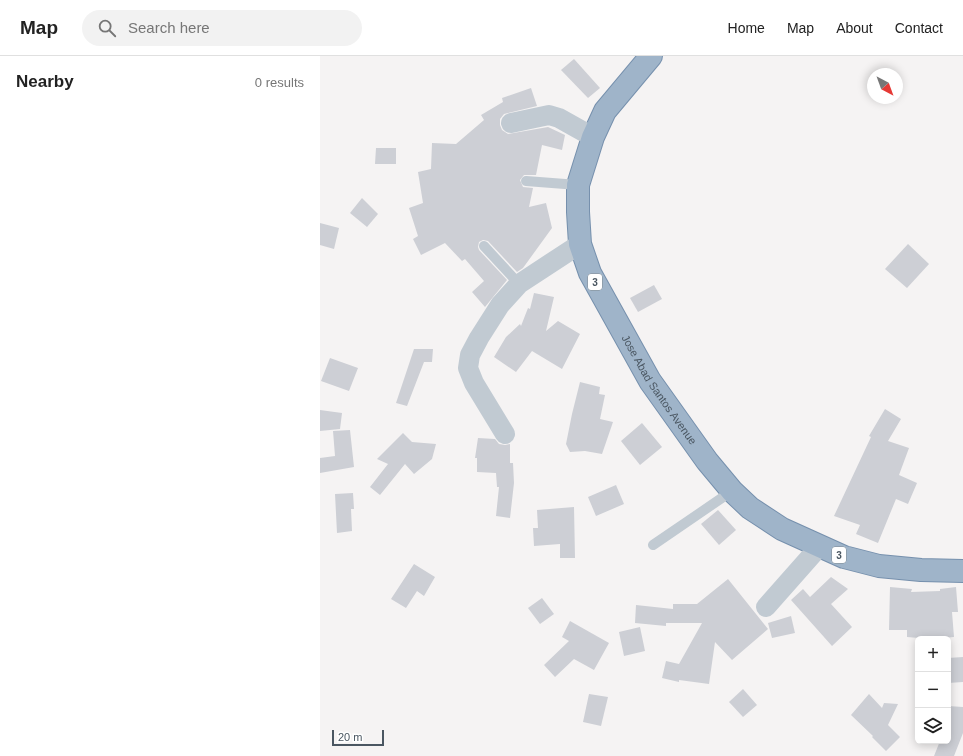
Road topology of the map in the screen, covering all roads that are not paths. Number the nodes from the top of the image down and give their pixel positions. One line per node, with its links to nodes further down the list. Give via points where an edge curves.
1 (650, 56): 3 (highway, Jose Abad Santos Avenue / 3, via 605,111)
2 (511, 123): 3 (street, via 549,115 559,118)
3 (592, 138): 5 (highway, Jose Abad Santos Avenue / 3)
4 (526, 181): 5 (lane)
5 (578, 185): 6 (highway, Jose Abad Santos Avenue / 3)
6 (580, 244): 8 (street); 10 (highway, Jose Abad Santos Avenue / 3, via 602,297 650,381 707,461)
7 (484, 246): 8 (lane)
8 (519, 284): 9 (street, via 500,305 478,338 470,355 468,368 474,383)
9 (505, 434)
10 (732, 491): 11 (lane); 12 (highway, Jose Abad Santos Avenue / 3, via 750,508 782,529)
11 (653, 545)
12 (819, 547): 13 (highway, Jose Abad Santos Avenue / 3, via 879,566); 14 (street)
13 (963, 571)
14 (766, 607)

